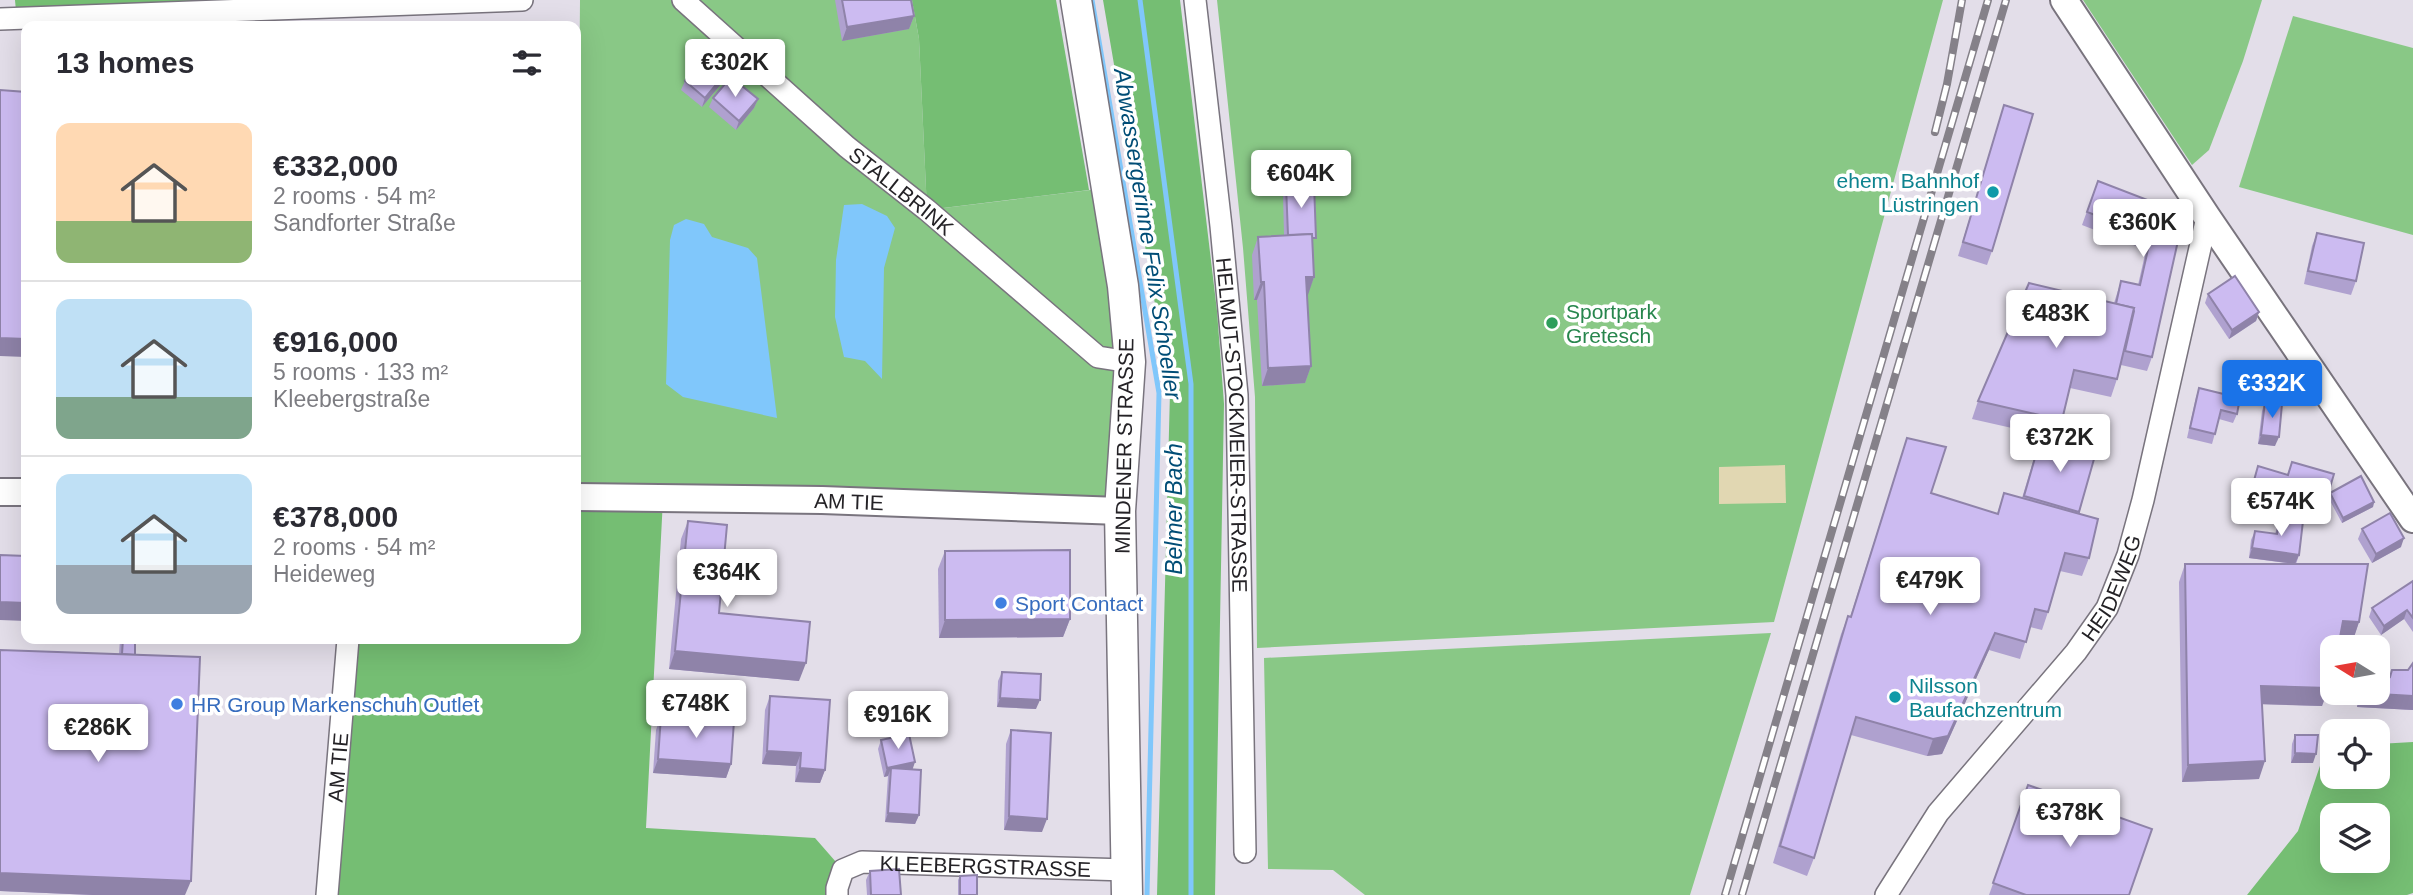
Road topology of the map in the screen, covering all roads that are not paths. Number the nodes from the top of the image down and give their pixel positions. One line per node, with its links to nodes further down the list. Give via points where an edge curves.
1 (522, 0): 6 (street)
2 (684, 0): 8 (street, STALLBRINK, via 847,147 1098,357)
3 (1076, 0): 8 (main road, MINDENER STRASSE, via 1123,286)
4 (1195, 0): 15 (street, HELMUT-STOCKMEIER-STRASSE, via 1237,395)
5 (2064, 0): 7 (street)
6 (0, 19)
7 (2207, 217): 13 (street); 19 (street, HEIDEWEG, via 2143,500 2107,608 2076,652 1938,813)
8 (1130, 362): 12 (main road, MINDENER STRASSE)
9 (0, 492): 10 (street)
10 (21, 492)
11 (581, 497): 12 (street, AM TIE)
12 (1120, 511): 16 (main road, MINDENER STRASSE)
13 (2413, 519)
14 (348, 644): 17 (street, AM TIE)
15 (1245, 852)
16 (1127, 882): 18 (street, KLEEBERGSTRASSE, via 862,862 843,870)
17 (327, 895)
18 (837, 895)
19 (1886, 895)

